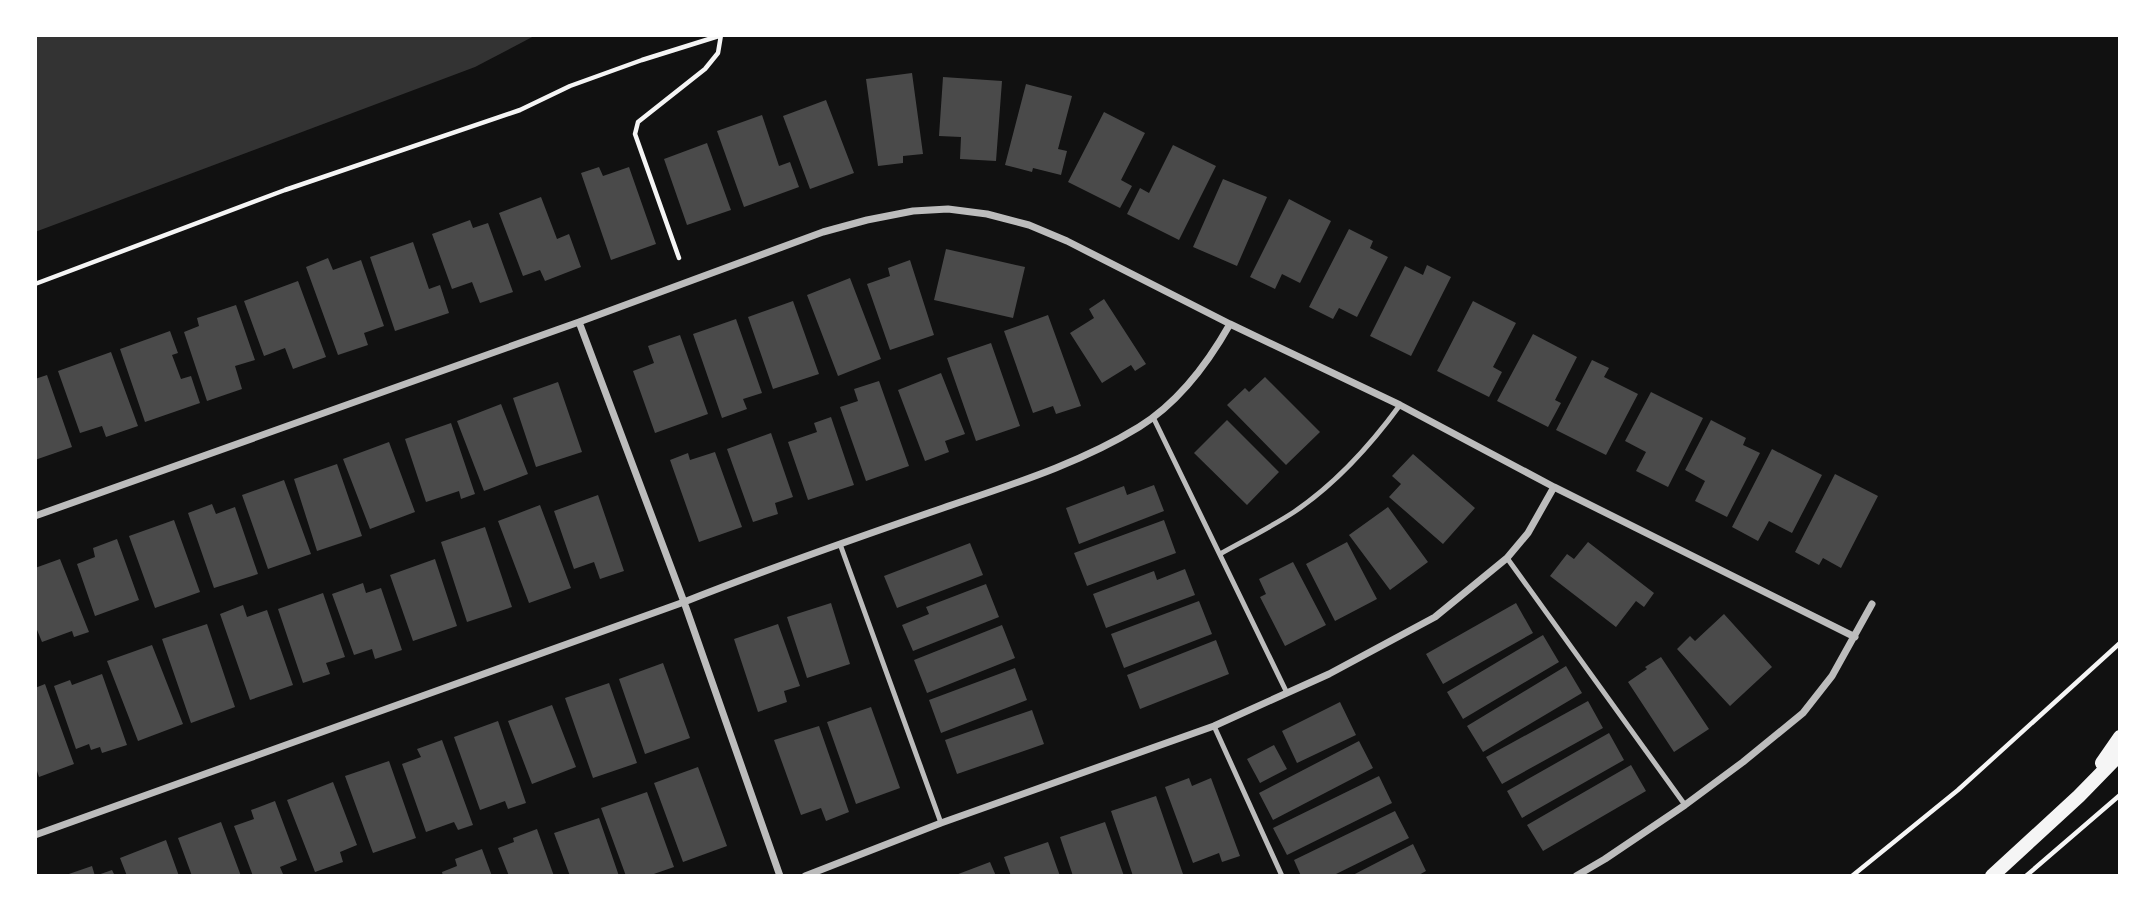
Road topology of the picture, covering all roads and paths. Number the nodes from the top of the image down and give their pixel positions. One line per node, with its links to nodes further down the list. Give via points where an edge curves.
1 (722, 35): 2 (path, via 718,53 705,69 638,121 635,134); 3 (path, via 570,86 520,110 285,190)
2 (679, 258)
3 (35, 285)
4 (579, 322): 5 (street, via 823,232 901,213 948,209 1029,225); 9 (street); 13 (street)
5 (1230, 324): 6 (street); 7 (street, via 1181,392)
6 (1400, 405): 8 (street); 11 (lane, via 1340,476 1295,511)
7 (1153, 417): 10 (street, via 1060,468); 11 (lane)
8 (1554, 487): 12 (street, via 1528,533); 15 (street)
9 (35, 516)
10 (839, 544): 13 (street); 24 (lane)
11 (1220, 554): 17 (lane)
12 (1507, 558): 17 (street, via 1435,617); 23 (lane)
13 (684, 602): 25 (street); 26 (street)
14 (1872, 604): 15 (street)
15 (1855, 637): 23 (street, via 1803,713)
16 (2120, 643): 30 (path, via 1958,790)
17 (1287, 693): 18 (street)
18 (1214, 726): 24 (street); 28 (lane)
19 (2120, 737): 22 (main road)
20 (2120, 754): 22 (main road)
21 (2120, 794): 32 (path)
22 (2079, 796): 31 (main road)
23 (1685, 805): 29 (street)
24 (941, 823): 27 (street)
25 (35, 835)
26 (780, 876)
27 (804, 876)
28 (1282, 876)
29 (1576, 876)
30 (1852, 876)
31 (1992, 876)
32 (2026, 876)

